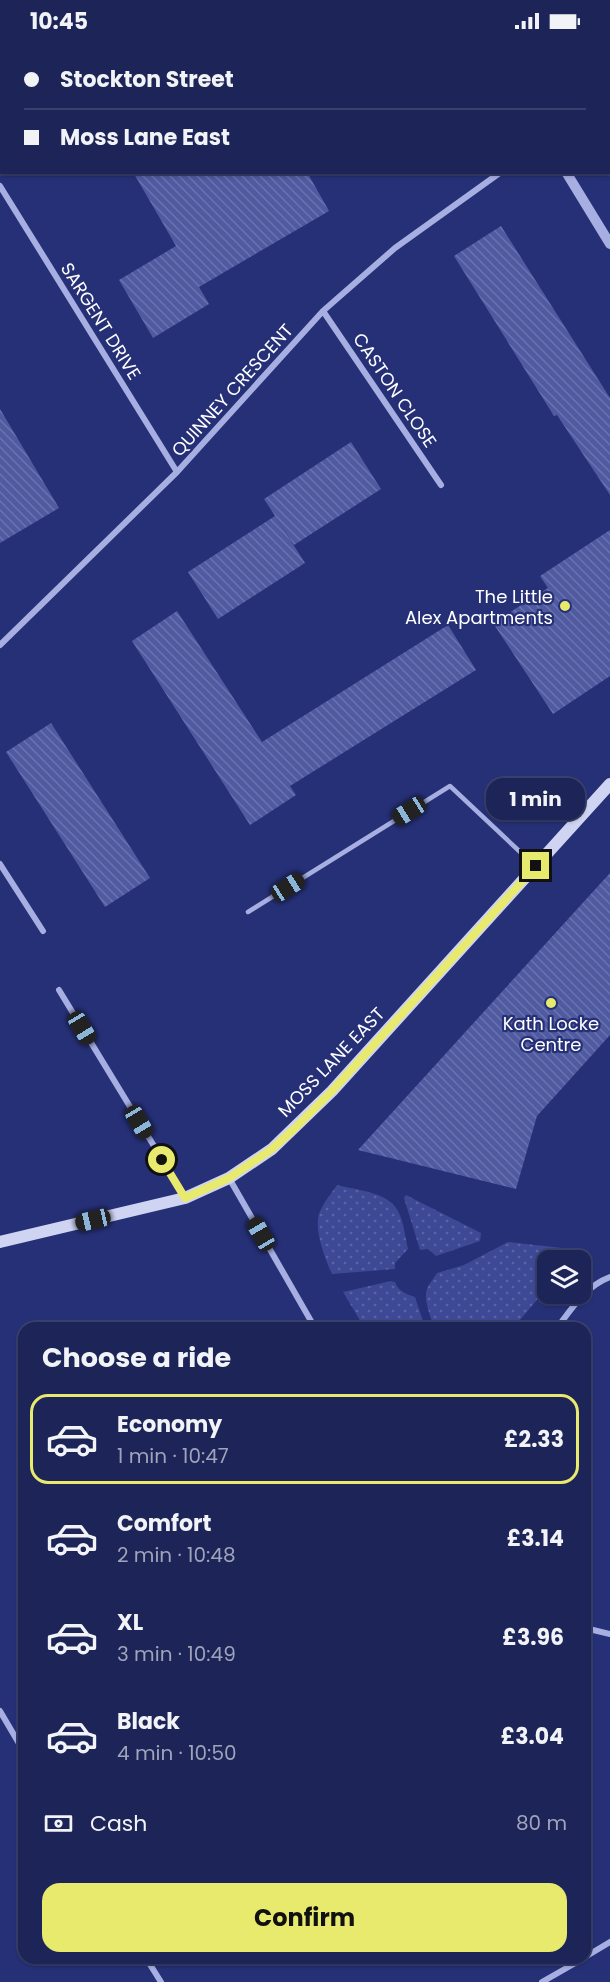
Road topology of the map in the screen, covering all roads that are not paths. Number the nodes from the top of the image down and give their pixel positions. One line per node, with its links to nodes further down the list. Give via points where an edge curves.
1 (498, 174): 5 (street, QUINNEY CRESCENT, via 395,248)
2 (567, 174): 4 (street)
3 (0, 186): 6 (street, SARGENT DRIVE)
4 (610, 244)
5 (323, 311): 6 (street, QUINNEY CRESCENT); 7 (street, CASTON CLOSE)
6 (177, 472): 8 (street, QUINNEY CRESCENT)
7 (441, 485)
8 (0, 645)
9 (610, 784): 11 (main road, MOSS LANE EAST)
10 (0, 864): 13 (street)
11 (536, 866): 12 (lane, via 450,786); 15 (main road, MOSS LANE EAST, via 332,1091 272,1149)
12 (248, 912)
13 (43, 931)
14 (59, 990): 16 (street)
15 (229, 1178): 16 (main road, MOSS LANE EAST); 19 (street)
16 (185, 1198): 17 (main road, MOSS LANE EAST)
17 (0, 1242)
18 (610, 1277): 20 (street, via 578,1299)
19 (312, 1322)
20 (561, 1322)
21 (591, 1629): 22 (street)
22 (610, 1634)
23 (0, 1711): 24 (street)
24 (18, 1742)
25 (610, 1942): 26 (street)
26 (591, 1953)
27 (150, 1964): 29 (street)
28 (573, 1964): 30 (street)
29 (160, 1982)
30 (543, 1982)

